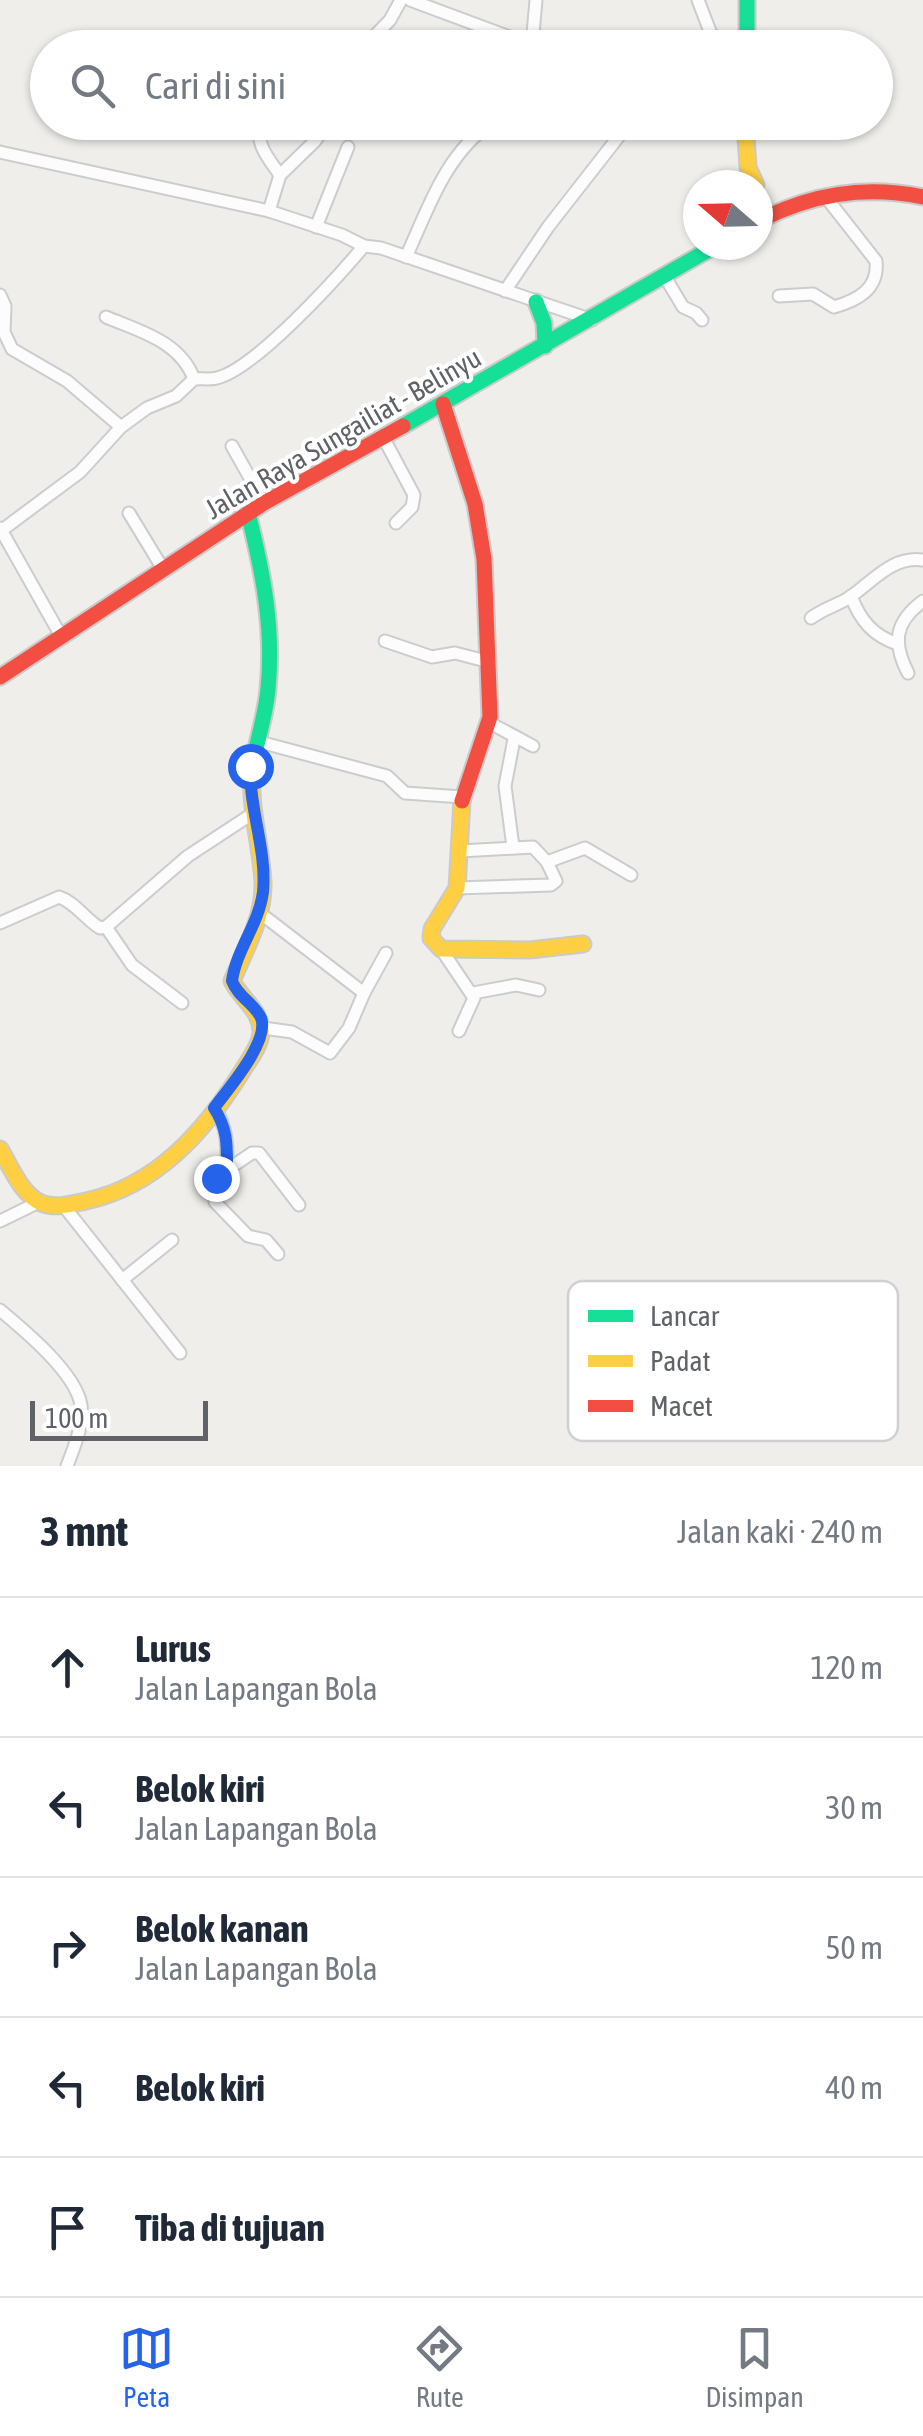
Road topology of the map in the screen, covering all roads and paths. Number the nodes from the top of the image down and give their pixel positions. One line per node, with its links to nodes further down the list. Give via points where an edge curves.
1 (401, 0): 6 (street)
2 (410, 0): 7 (street)
3 (536, 0): 8 (street)
4 (698, 0): 9 (street)
5 (747, 0): 10 (main road)
6 (380, 30)
7 (492, 30)
8 (536, 30)
9 (709, 30)
10 (747, 30)
11 (259, 140): 19 (street)
12 (315, 140): 19 (street)
13 (469, 140): 26 (street, via 452,160)
14 (616, 140): 29 (street)
15 (748, 140): 18 (main road)
16 (348, 147): 24 (street)
17 (1, 156): 22 (street)
18 (752, 170)
19 (280, 176): 22 (street)
20 (825, 196): 21 (main road, via 880,189); 23 (main road); 31 (street, via 876,261 869,288 834,308 812,294)
21 (923, 197)
22 (268, 212): 24 (street)
23 (773, 214)
24 (316, 227): 25 (street)
25 (364, 246): 26 (street); 38 (street, via 253,356 222,376)
26 (406, 257): 29 (street)
27 (694, 260): 28 (main road, Jalan Raya Sungailiat - Belinyu)
28 (665, 278): 34 (main road, Jalan Raya Sungailiat - Belinyu); 35 (street, via 682,307)
29 (505, 291): 32 (street)
30 (0, 295): 36 (street)
31 (779, 296)
32 (536, 302): 34 (street); 37 (main road)
33 (106, 317): 38 (street, via 169,346)
34 (592, 320): 37 (main road, Jalan Raya Sungailiat - Belinyu)
35 (702, 320)
36 (2, 333): 40 (street, via 15,352 67,381)
37 (544, 346): 39 (main road, Jalan Raya Sungailiat - Belinyu)
38 (194, 378): 40 (street)
39 (443, 404): 41 (main road, Jalan Raya Sungailiat - Belinyu); 56 (main road, via 480,530)
40 (121, 427): 47 (street, via 80,472)
41 (383, 437): 43 (main road, Jalan Raya Sungailiat - Belinyu); 46 (street, via 414,495)
42 (232, 446): 43 (street)
43 (264, 503): 45 (main road, Jalan Raya Sungailiat - Belinyu)
44 (129, 513): 49 (street)
45 (248, 513): 49 (main road, Jalan Raya Sungailiat - Belinyu); 61 (main road, via 264,575 271,654)
46 (396, 524)
47 (1, 529): 53 (street)
48 (923, 560): 50 (street, via 891,566)
49 (163, 568): 53 (main road, Jalan Raya Sungailiat - Belinyu)
50 (851, 596): 52 (street); 55 (street, via 863,621)
51 (923, 601): 55 (street, via 904,617)
52 (812, 618)
53 (61, 636): 58 (main road, Jalan Raya Sungailiat - Belinyu)
54 (385, 641): 56 (street, via 432,657 455,653)
55 (898, 644): 57 (street)
56 (486, 661): 59 (main road)
57 (908, 673)
58 (0, 676)
59 (490, 723): 60 (street); 63 (main road)
60 (514, 739): 62 (street); 65 (street, via 505,786)
61 (256, 741): 63 (street, via 388,776 404,793); 64 (main road)
62 (532, 746)
63 (462, 797): 66 (main road)
64 (252, 814): 70 (main road, via 263,872); 72 (street, via 188,856)
65 (513, 848): 66 (street); 67 (street, via 533,848)
66 (460, 851): 69 (main road)
67 (547, 862): 68 (street, via 585,848); 69 (street, via 554,884)
68 (631, 875)
69 (457, 888): 74 (main road, via 431,934)
70 (260, 912): 77 (street); 80 (main road, via 232,981)
71 (0, 922): 72 (street, via 59,896)
72 (106, 927): 79 (street, via 132,966)
73 (584, 944): 74 (main road, via 536,952)
74 (441, 948): 78 (street)
75 (386, 952): 77 (street)
76 (539, 990): 78 (street, via 516,985)
77 (364, 993): 80 (street, via 330,1053 292,1032)
78 (473, 994): 81 (street, via 474,1005)
79 (182, 1003)
80 (263, 1028): 82 (main road)
81 (458, 1030)
82 (214, 1108): 84 (street, via 226,1129); 87 (main road, via 139,1182)
83 (0, 1149): 85 (main road)
84 (227, 1170): 86 (street, via 259,1154); 90 (street, via 214,1183 215,1202 248,1236 264,1238)
85 (39, 1202): 87 (main road); 88 (street)
86 (298, 1204)
87 (62, 1206): 91 (street)
88 (0, 1221)
89 (172, 1240): 91 (street)
90 (278, 1254)
91 (122, 1280): 93 (street)
92 (0, 1310): 94 (street, via 78,1393 81,1423)
93 (180, 1353)
94 (67, 1466)

